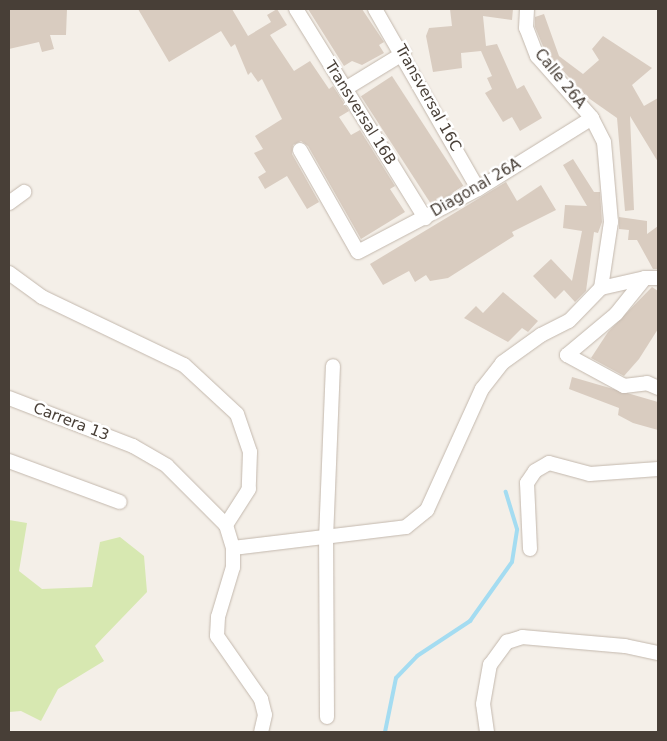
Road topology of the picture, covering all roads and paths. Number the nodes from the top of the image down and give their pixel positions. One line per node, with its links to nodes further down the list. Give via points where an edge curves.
1 (296, 9): 5 (street, Transversal 16B)
2 (375, 9): 4 (street, Transversal 16C)
3 (527, 9): 6 (street, Calle 26A, via 526,28 537,56)
4 (404, 53): 5 (street); 8 (street, Transversal 16C)
5 (345, 89): 11 (street, Transversal 16B)
6 (592, 118): 8 (street, Diagonal 26A); 14 (street, Calle 26A, via 604,142 610,180 611,222)
7 (300, 150): 11 (street, Diagonal 26A, via 358,252)
8 (478, 189): 11 (street, Diagonal 26A)
9 (24, 192): 10 (street)
10 (9, 202)
11 (425, 218)
12 (9, 273): 21 (street, via 42,297 184,364 237,414 250,452 249,489)
13 (652, 278): 14 (street); 16 (street, via 616,314 567,355 624,386 647,383)
14 (601, 288): 22 (street, via 570,321 541,335 492,376 482,389 427,510 406,527)
15 (333, 366): 22 (street)
16 (658, 388)
17 (9, 398): 21 (street, Carrera 13, via 133,446 167,466)
18 (9, 461): 20 (street)
19 (658, 469): 24 (street, via 590,474 549,463 534,471 527,483)
20 (120, 502)
21 (226, 525): 23 (street)
22 (326, 539): 23 (street); 26 (street)
23 (233, 548): 27 (street, via 218,636 262,699 265,716)
24 (530, 549)
25 (658, 653): 28 (street, via 625,646 522,637 507,642 490,665 483,704)
26 (327, 717)
27 (261, 732)
28 (486, 732)

